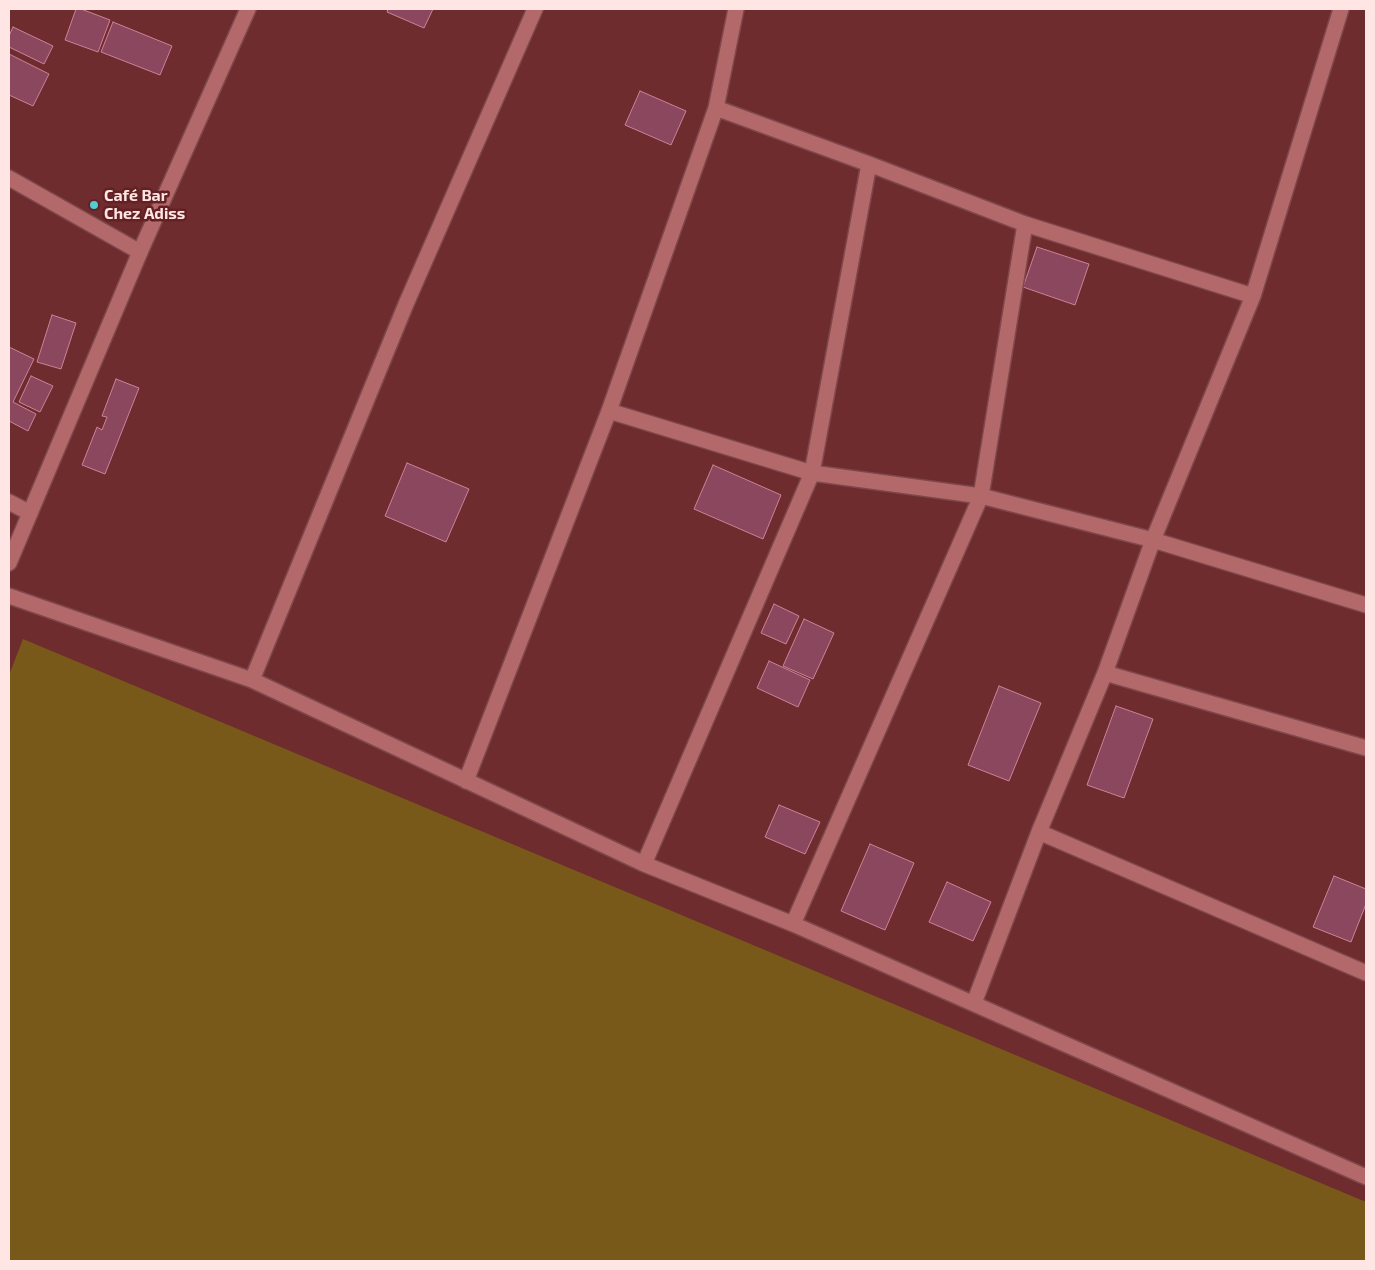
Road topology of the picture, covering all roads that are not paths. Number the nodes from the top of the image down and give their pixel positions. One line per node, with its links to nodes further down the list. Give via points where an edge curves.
1 (248, 9): 9 (street)
2 (535, 9): 21 (street, via 406,304)
3 (736, 9): 5 (street)
4 (1341, 9): 10 (street)
5 (716, 108): 6 (street); 11 (street)
6 (869, 164): 8 (street); 12 (street)
7 (9, 178): 9 (street)
8 (1025, 224): 10 (street); 13 (street)
9 (140, 252): 15 (street)
10 (1253, 296): 16 (street)
11 (610, 411): 12 (street); 23 (street)
12 (812, 473): 13 (street); 25 (street)
13 (980, 496): 16 (street); 26 (street)
14 (9, 502): 15 (street)
15 (30, 513): 17 (street)
16 (1152, 540): 19 (street); 20 (street)
17 (9, 563)
18 (9, 596): 21 (street)
19 (1366, 605)
20 (1105, 673): 22 (street); 24 (street)
21 (252, 680): 23 (street)
22 (1366, 748)
23 (466, 781): 25 (street)
24 (1039, 832): 27 (street); 28 (street)
25 (644, 864): 26 (street)
26 (793, 924): 28 (street)
27 (1366, 973)
28 (974, 1003): 29 (street)
29 (1366, 1176)

